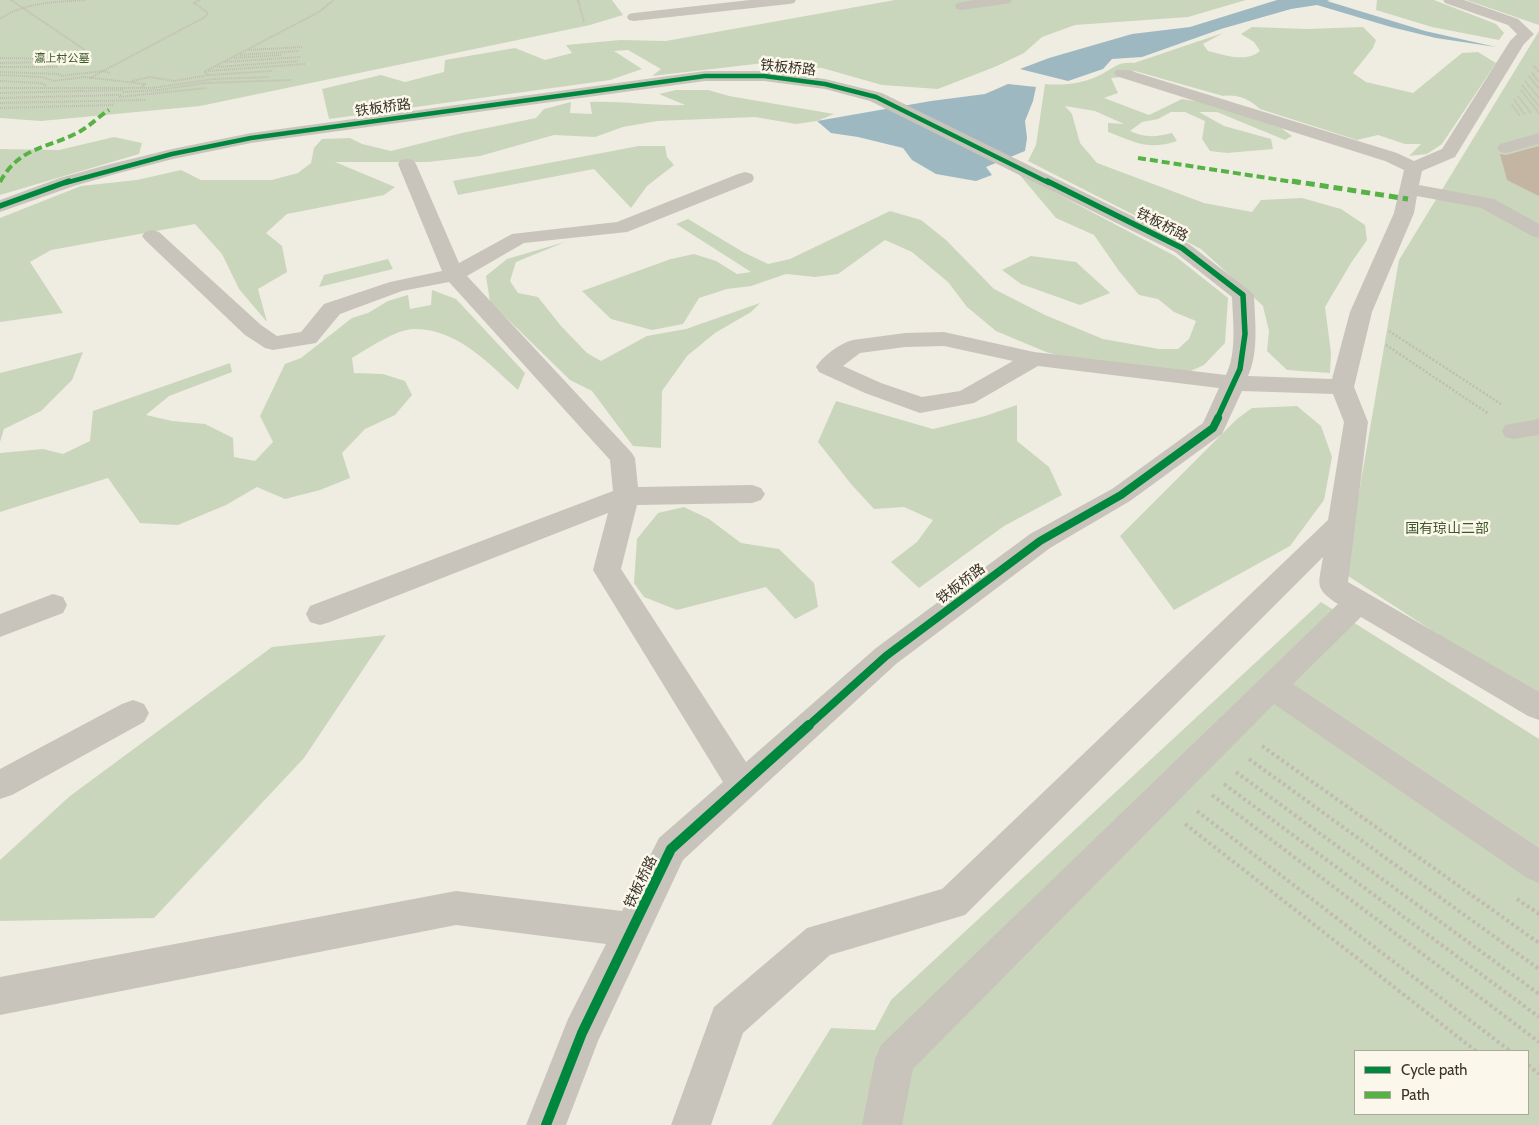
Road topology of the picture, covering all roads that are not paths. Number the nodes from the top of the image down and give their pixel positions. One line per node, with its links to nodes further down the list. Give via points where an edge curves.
1 (789, 0): 5 (street)
2 (1005, 0): 4 (street)
3 (1450, 0): 11 (street, via 1513,22 1526,34 1449,153)
4 (962, 6)
5 (634, 17)
6 (1122, 73): 11 (street, via 1391,157)
7 (1539, 138): 8 (street)
8 (1506, 148)
9 (407, 164): 15 (street)
10 (744, 178): 15 (street, via 620,228 519,238)
11 (1412, 179): 13 (street, via 1487,203); 18 (street, via 1404,213 1360,319)
12 (0, 206): 17 (street, 铁板桥路, via 113,169 251,138 705,76 764,76 825,84 876,97 1182,248 1243,295 1245,334 1240,370)
13 (1539, 232)
14 (152, 236): 15 (street, via 253,330 273,343 308,338 332,309 398,286)
15 (454, 275): 20 (street, via 622,458)
16 (1034, 359): 16 (street, via 944,339 905,340 853,347 827,367 920,405 966,398); 17 (street)
17 (1234, 383): 18 (street); 29 (street, 铁板桥路, via 1214,428 1122,495 1040,542 886,656)
18 (1342, 386): 21 (street, via 1356,422)
19 (752, 494): 20 (street)
20 (626, 496): 24 (street); 29 (street, via 607,570)
21 (1341, 523): 22 (street, via 1333,587); 35 (street, via 952,903 820,940 728,1021)
22 (1358, 602): 26 (street); 27 (street)
23 (53, 605): 25 (street)
24 (320, 614)
25 (0, 626)
26 (1272, 686): 31 (street); 36 (street, via 895,1059)
27 (1539, 707)
28 (133, 713): 30 (street)
29 (743, 784): 32 (street, 铁板桥路, via 671,850)
30 (0, 785)
31 (1539, 867)
32 (632, 930): 33 (street, via 456,908); 34 (street, 铁板桥路, via 582,1033)
33 (0, 996)
34 (546, 1125)
35 (690, 1125)
36 (882, 1125)

